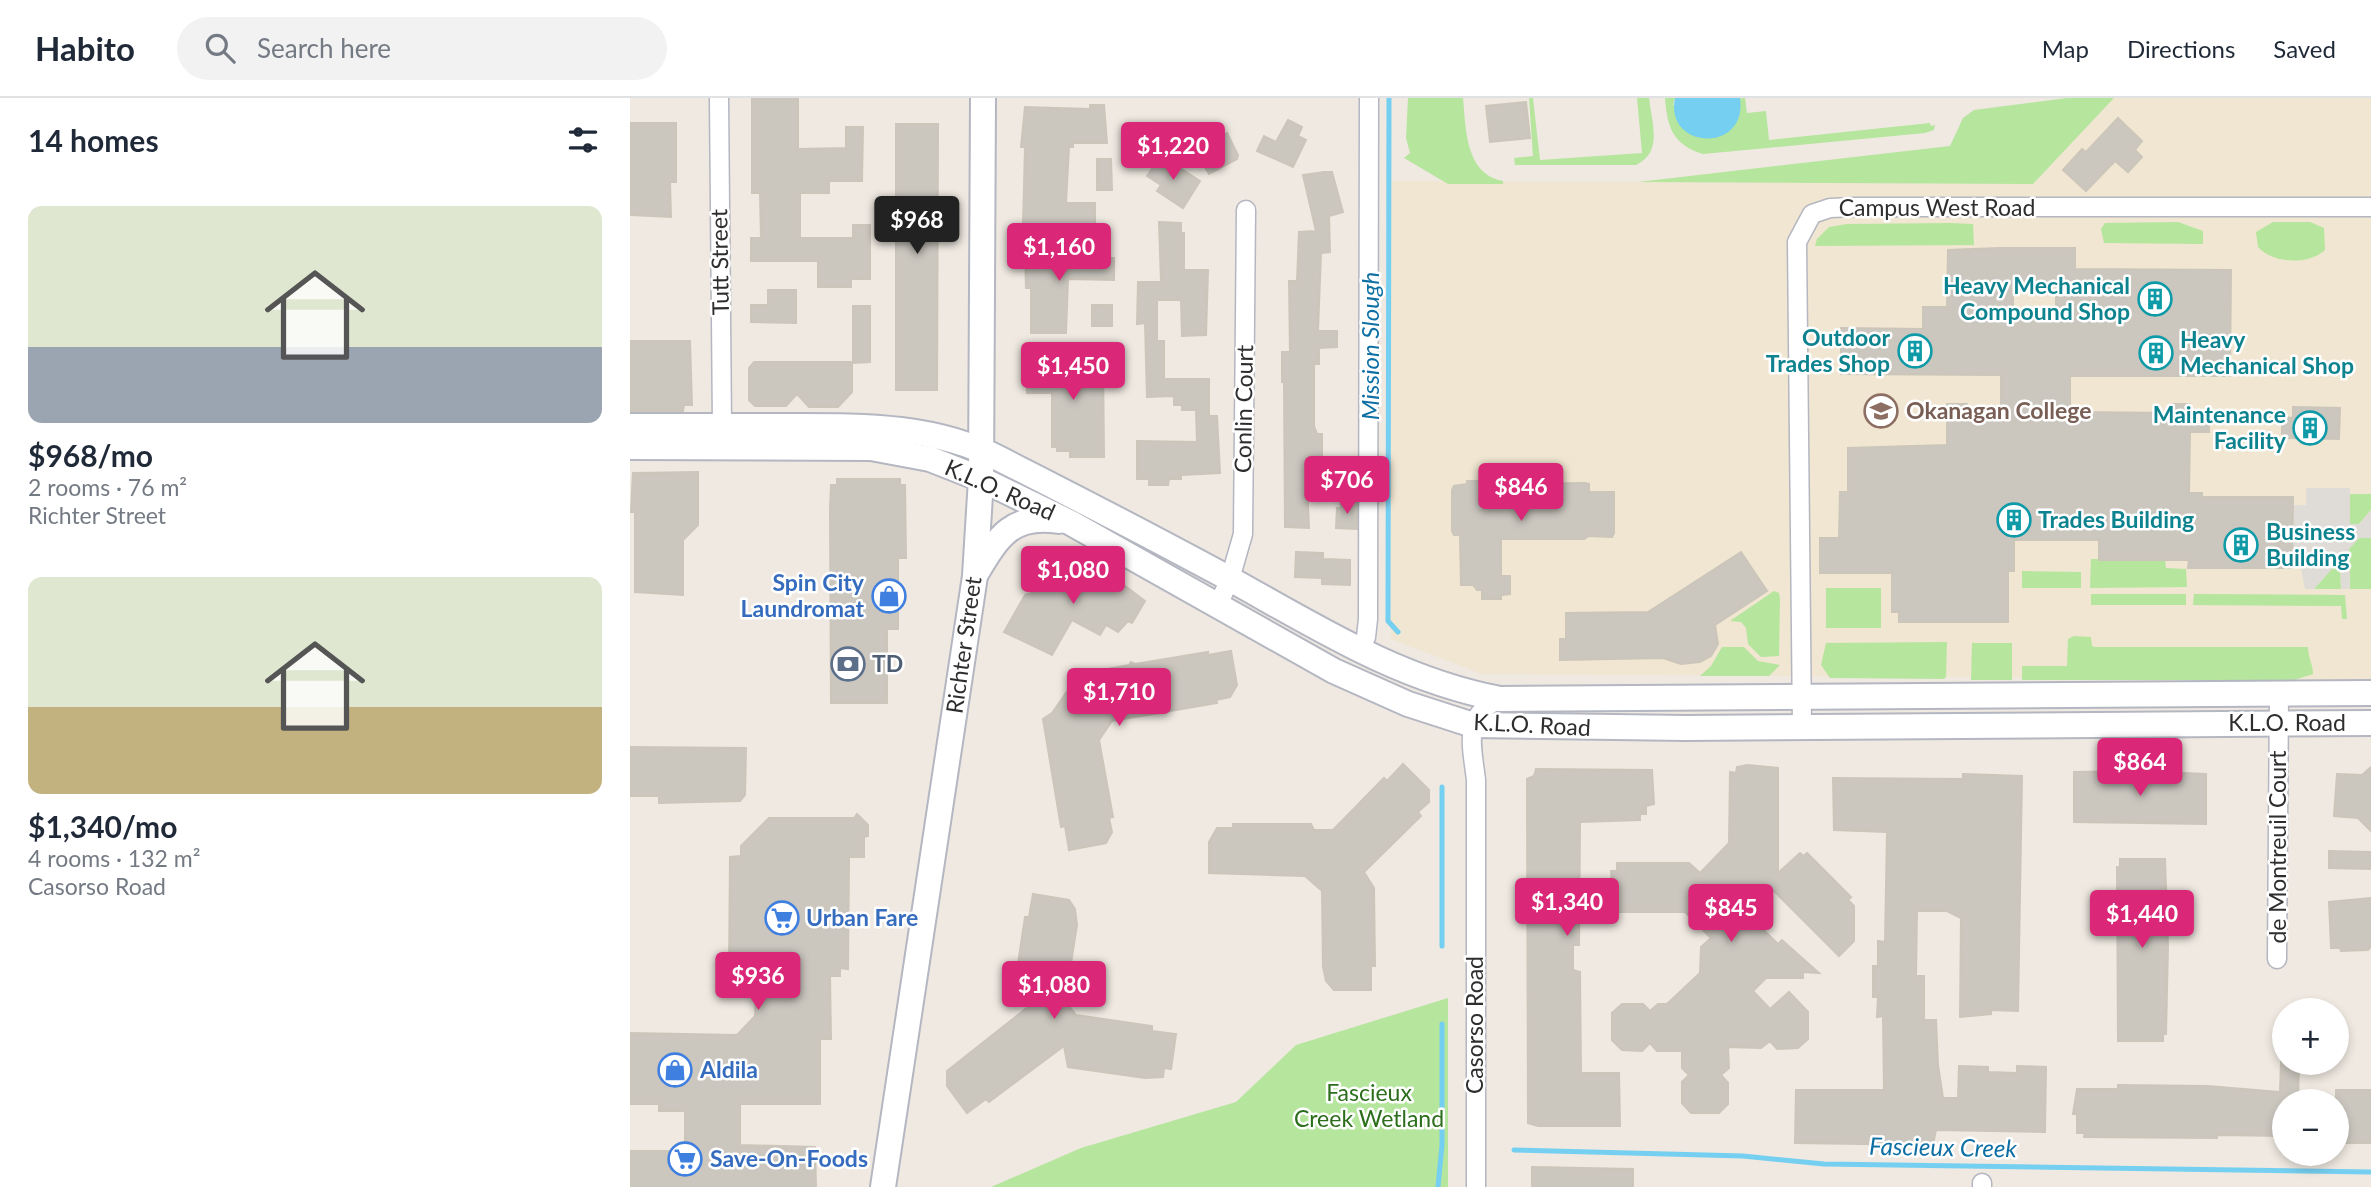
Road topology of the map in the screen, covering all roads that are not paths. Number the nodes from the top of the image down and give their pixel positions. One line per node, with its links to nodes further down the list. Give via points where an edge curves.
1 (719, 98): 7 (street, Tutt Street)
2 (983, 98): 9 (main road, Richter Street)
3 (1370, 98): 15 (street, via 1368,619)
4 (2371, 206): 18 (street, Campus West Road, via 1854,207 1812,214 1797,242)
5 (1246, 209): 13 (street, Conlin Court, via 1243,534)
6 (630, 426): 7 (main road, K.L.O. Road)
7 (722, 426): 9 (main road, K.L.O. Road, via 874,426 934,434)
8 (630, 447): 10 (main road, K.L.O. Road, via 872,448 930,459)
9 (981, 449): 10 (main road, Richter Street); 13 (main road, K.L.O. Road)
10 (981, 479): 11 (main road, K.L.O. Road); 12 (main road, Richter Street)
11 (1071, 523): 12 (main road, via 1037,518 1011,528 993,544); 14 (main road, K.L.O. Road)
12 (975, 576): 25 (main road, Richter Street)
13 (1230, 579): 14 (street, Conlin Court); 15 (main road, K.L.O. Road)
14 (1218, 605): 22 (main road, K.L.O. Road, via 1334,671 1408,704)
15 (1359, 652): 19 (main road, K.L.O. Road, via 1420,679)
16 (2371, 692): 17 (main road, K.L.O. Road)
17 (2279, 694): 18 (main road, K.L.O. Road); 20 (street, de Montreuil Court)
18 (1800, 697): 19 (main road, K.L.O. Road); 23 (street, Campus West Road)
19 (1500, 699): 22 (street, via 1476,714)
20 (2279, 723): 21 (main road, K.L.O. Road); 23 (main road, K.L.O. Road); 24 (street, de Montreuil Court)
21 (2371, 723)
22 (1483, 726): 23 (main road, K.L.O. Road); 26 (street, Casorso Road, via 1476,780)
23 (1802, 727)
24 (2277, 959)
25 (883, 1187)
26 (1476, 1187)

